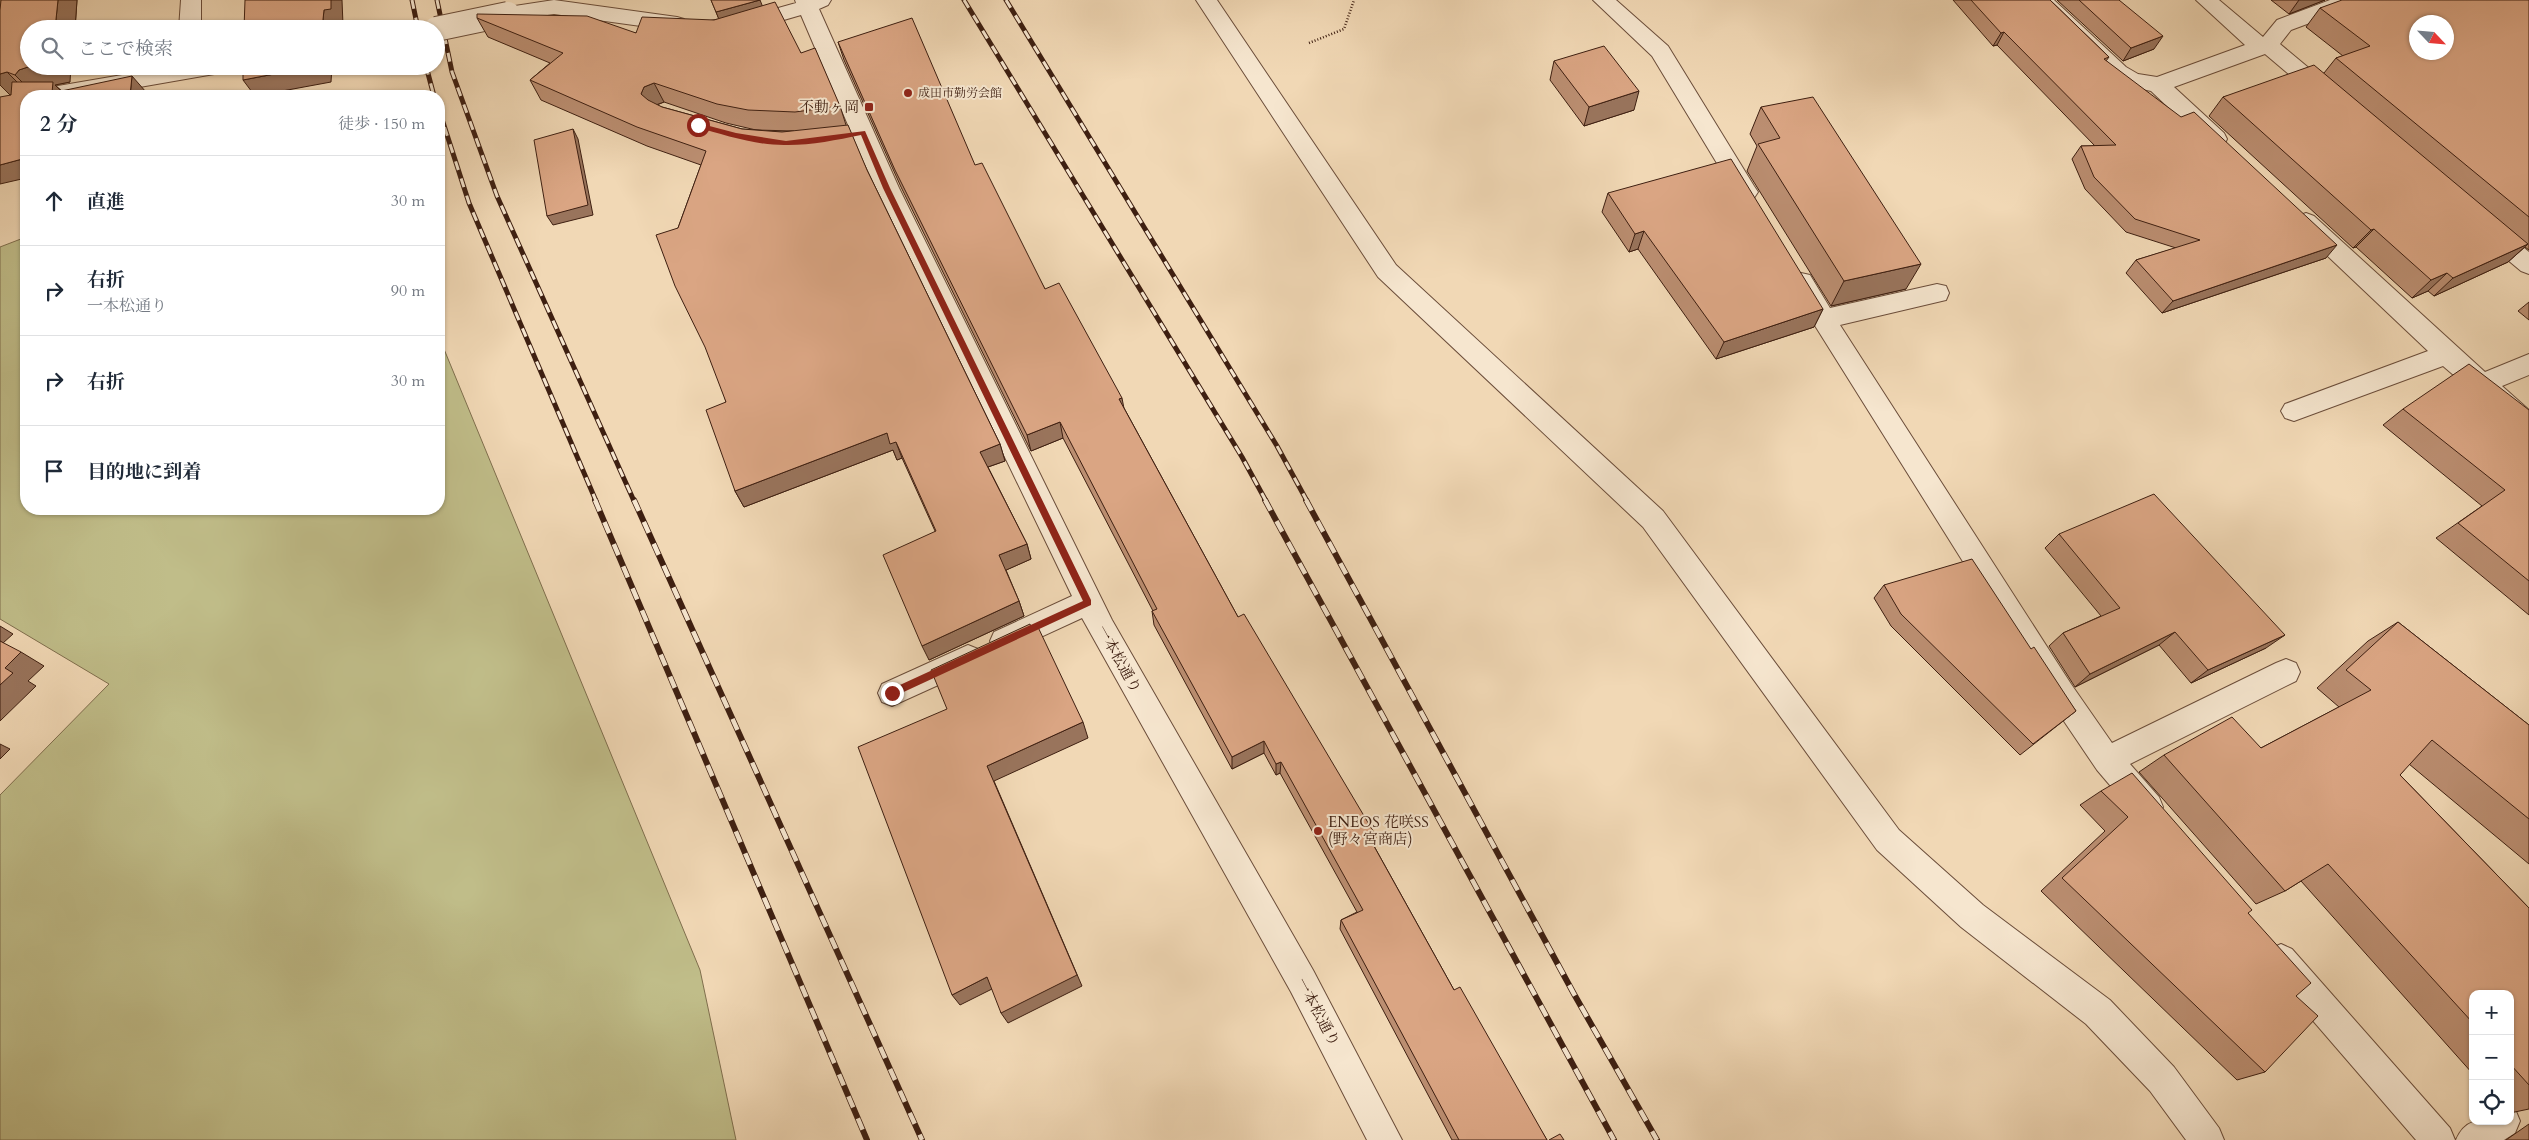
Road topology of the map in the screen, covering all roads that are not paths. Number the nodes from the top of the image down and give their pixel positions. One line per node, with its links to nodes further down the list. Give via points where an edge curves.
1 (191, 0): 8 (street)
2 (1206, 0): 40 (street, via 1387,271 1653,519 1888,840 1972,916 2098,1012 2162,1079)
3 (1603, 0): 19 (street, via 1660,51)
4 (2041, 0): 14 (street, via 2118,72 2132,80)
5 (2206, 0): 12 (street)
6 (2351, 0): 12 (street, via 2284,25)
7 (811, 2): 11 (street); 30 (street, 一本松通り, via 854,134 891,197)
8 (190, 20)
9 (692, 26): 10 (street, bridge, via 554,7)
10 (445, 27)
11 (732, 28)
12 (2264, 46): 14 (street); 16 (street)
13 (156, 75): 15 (street)
14 (2158, 84): 17 (street)
15 (78, 90)
16 (2342, 108)
17 (2231, 152)
18 (2289, 207): 25 (street)
19 (1757, 210)
20 (2469, 215): 22 (street)
21 (1788, 261): 24 (street)
22 (2529, 265)
23 (1937, 293): 24 (street)
24 (1823, 319): 33 (street)
25 (2447, 354): 27 (street); 28 (street)
26 (2529, 364): 27 (street)
27 (2482, 384): 29 (street)
28 (2294, 411)
29 (2529, 425)
30 (1088, 602): 32 (street); 39 (street, 一本松通り, via 1302,981)
31 (2286, 672): 33 (street)
32 (892, 693)
33 (2107, 760): 34 (street)
34 (2165, 827)
35 (2262, 939): 41 (street)
36 (2529, 1104): 37 (street)
37 (2514, 1113)
38 (2497, 1125): 42 (street)
39 (1385, 1140)
40 (2207, 1140)
41 (2438, 1140)
42 (2473, 1140)

